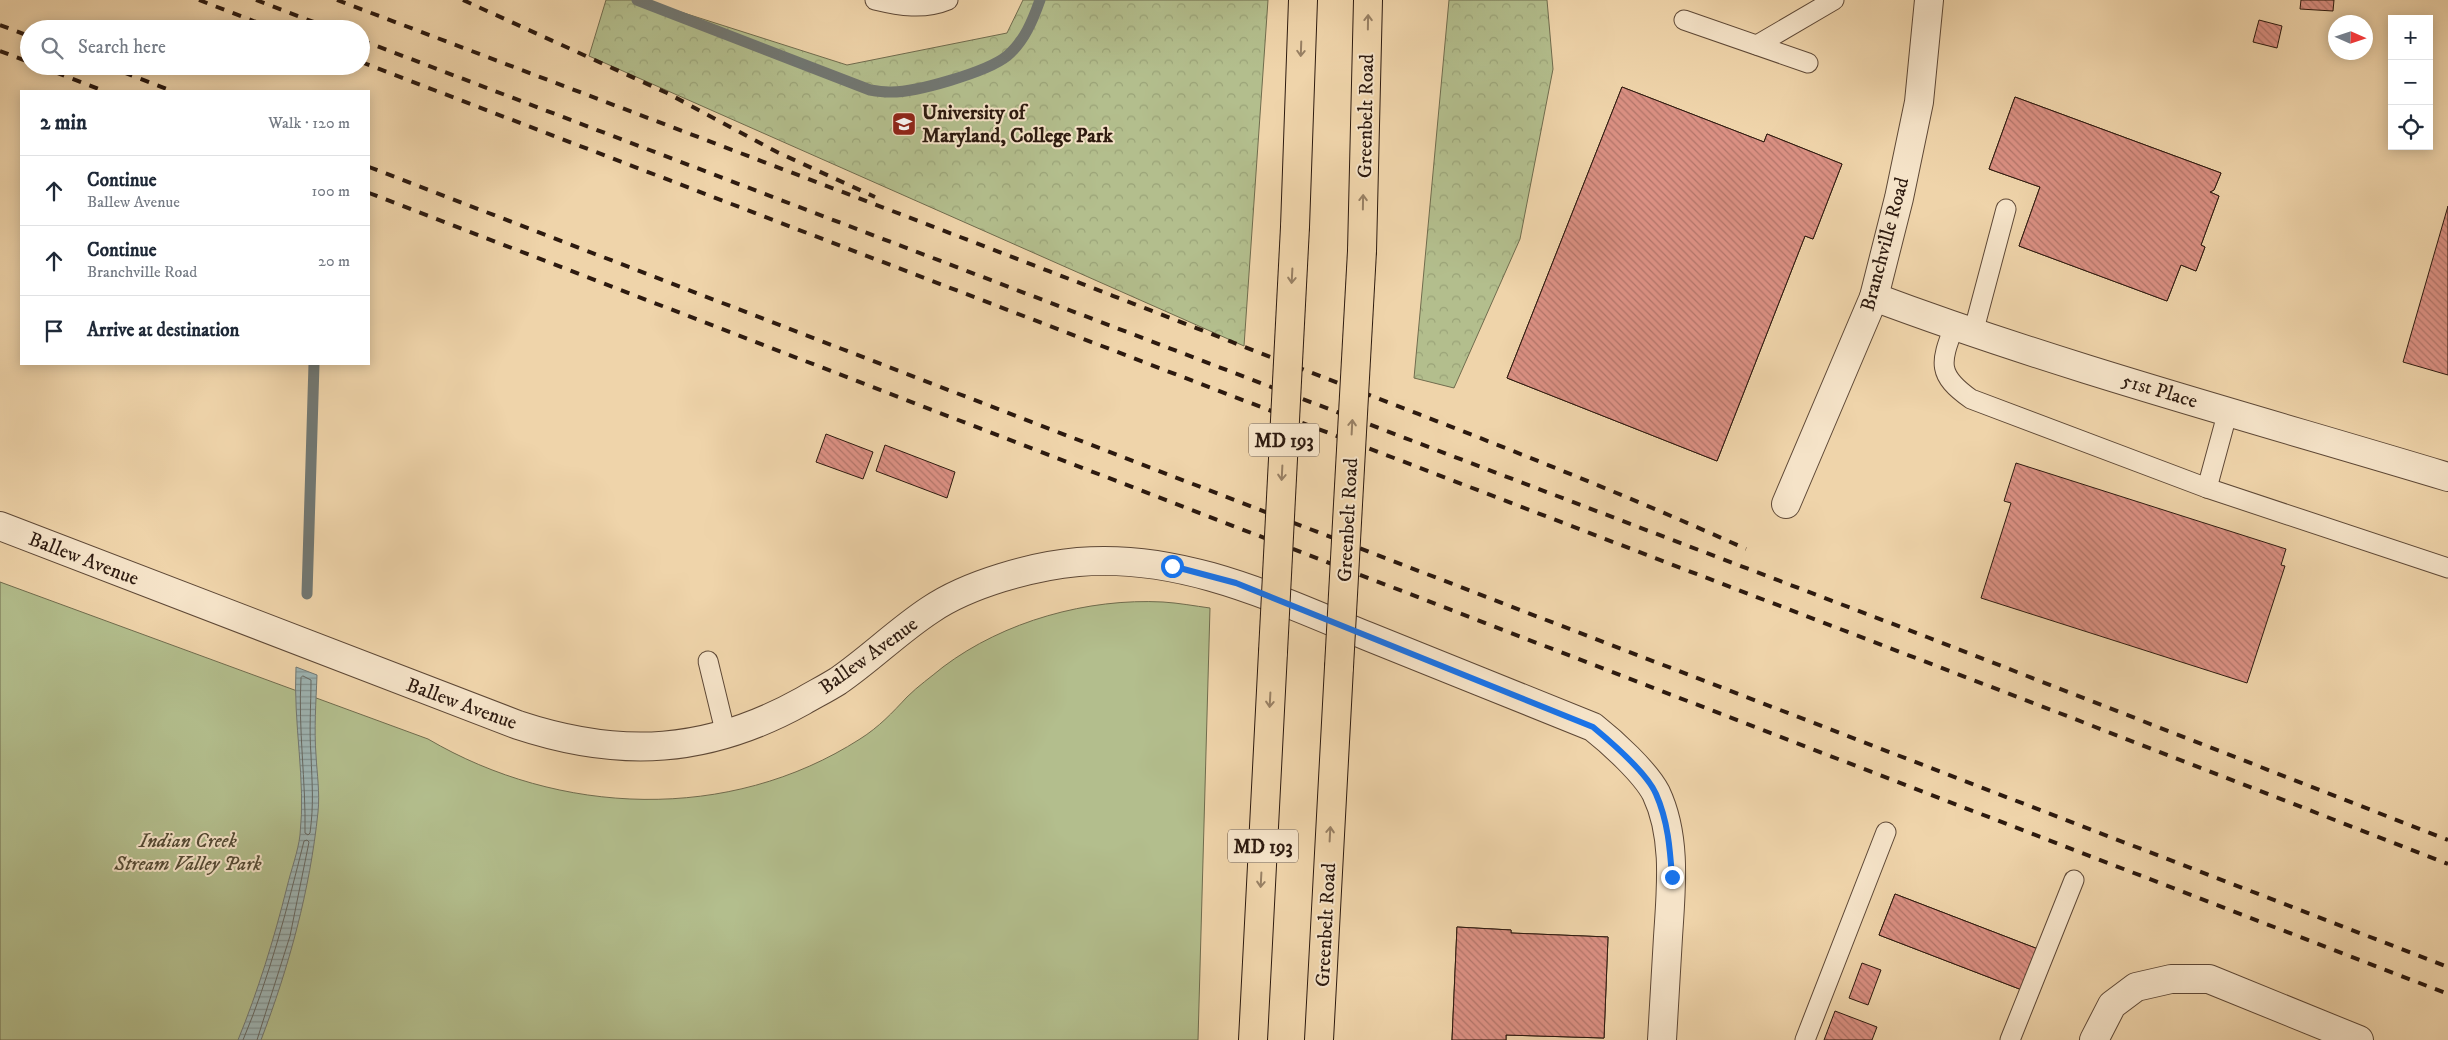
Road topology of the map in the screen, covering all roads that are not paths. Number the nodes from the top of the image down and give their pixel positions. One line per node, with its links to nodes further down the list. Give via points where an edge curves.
1 (875, 0): 7 (lane)
2 (948, 0): 7 (lane, via 933,6)
3 (1303, 0): 24 (main road, MD 193, one-way to 24, bridge, via 1295,227)
4 (1368, 0): 25 (main road, Greenbelt Road, one-way to 4, bridge, via 1362,251)
5 (1834, 0): 9 (lane)
6 (1929, 0): 12 (street, Branchville Road, via 1919,102)
7 (895, 2)
8 (1684, 20): 9 (lane)
9 (1757, 45): 10 (lane)
10 (1808, 63)
11 (2006, 209): 13 (lane)
12 (1874, 296): 13 (street, 51st Place); 17 (street, Branchville Road)
13 (1963, 330): 14 (street, 51st Place); 16 (lane, via 1943,356 1944,369 1949,381 1971,399)
14 (2228, 411): 15 (street, 51st Place); 16 (lane)
15 (2448, 477)
16 (2207, 488): 19 (lane)
17 (1786, 504)
18 (0, 526): 21 (street, Ballew Avenue, via 556,737 639,747)
19 (2448, 568)
20 (708, 661): 21 (lane)
21 (726, 735): 26 (street, Ballew Avenue, via 761,722 838,681 950,598 1028,571 1075,562 1109,560 1172,566 1236,583 1593,727 1619,748 1656,792 1666,826 1672,877)
22 (1886, 832): 27 (lane)
23 (2074, 880): 28 (lane)
24 (1253, 1040)
25 (1319, 1040)
26 (1662, 1040)
27 (1805, 1040)
28 (2010, 1040)
29 (2094, 1040): 30 (street, via 2112,1005 2136,987 2171,979 2209,980)
30 (2359, 1040)

